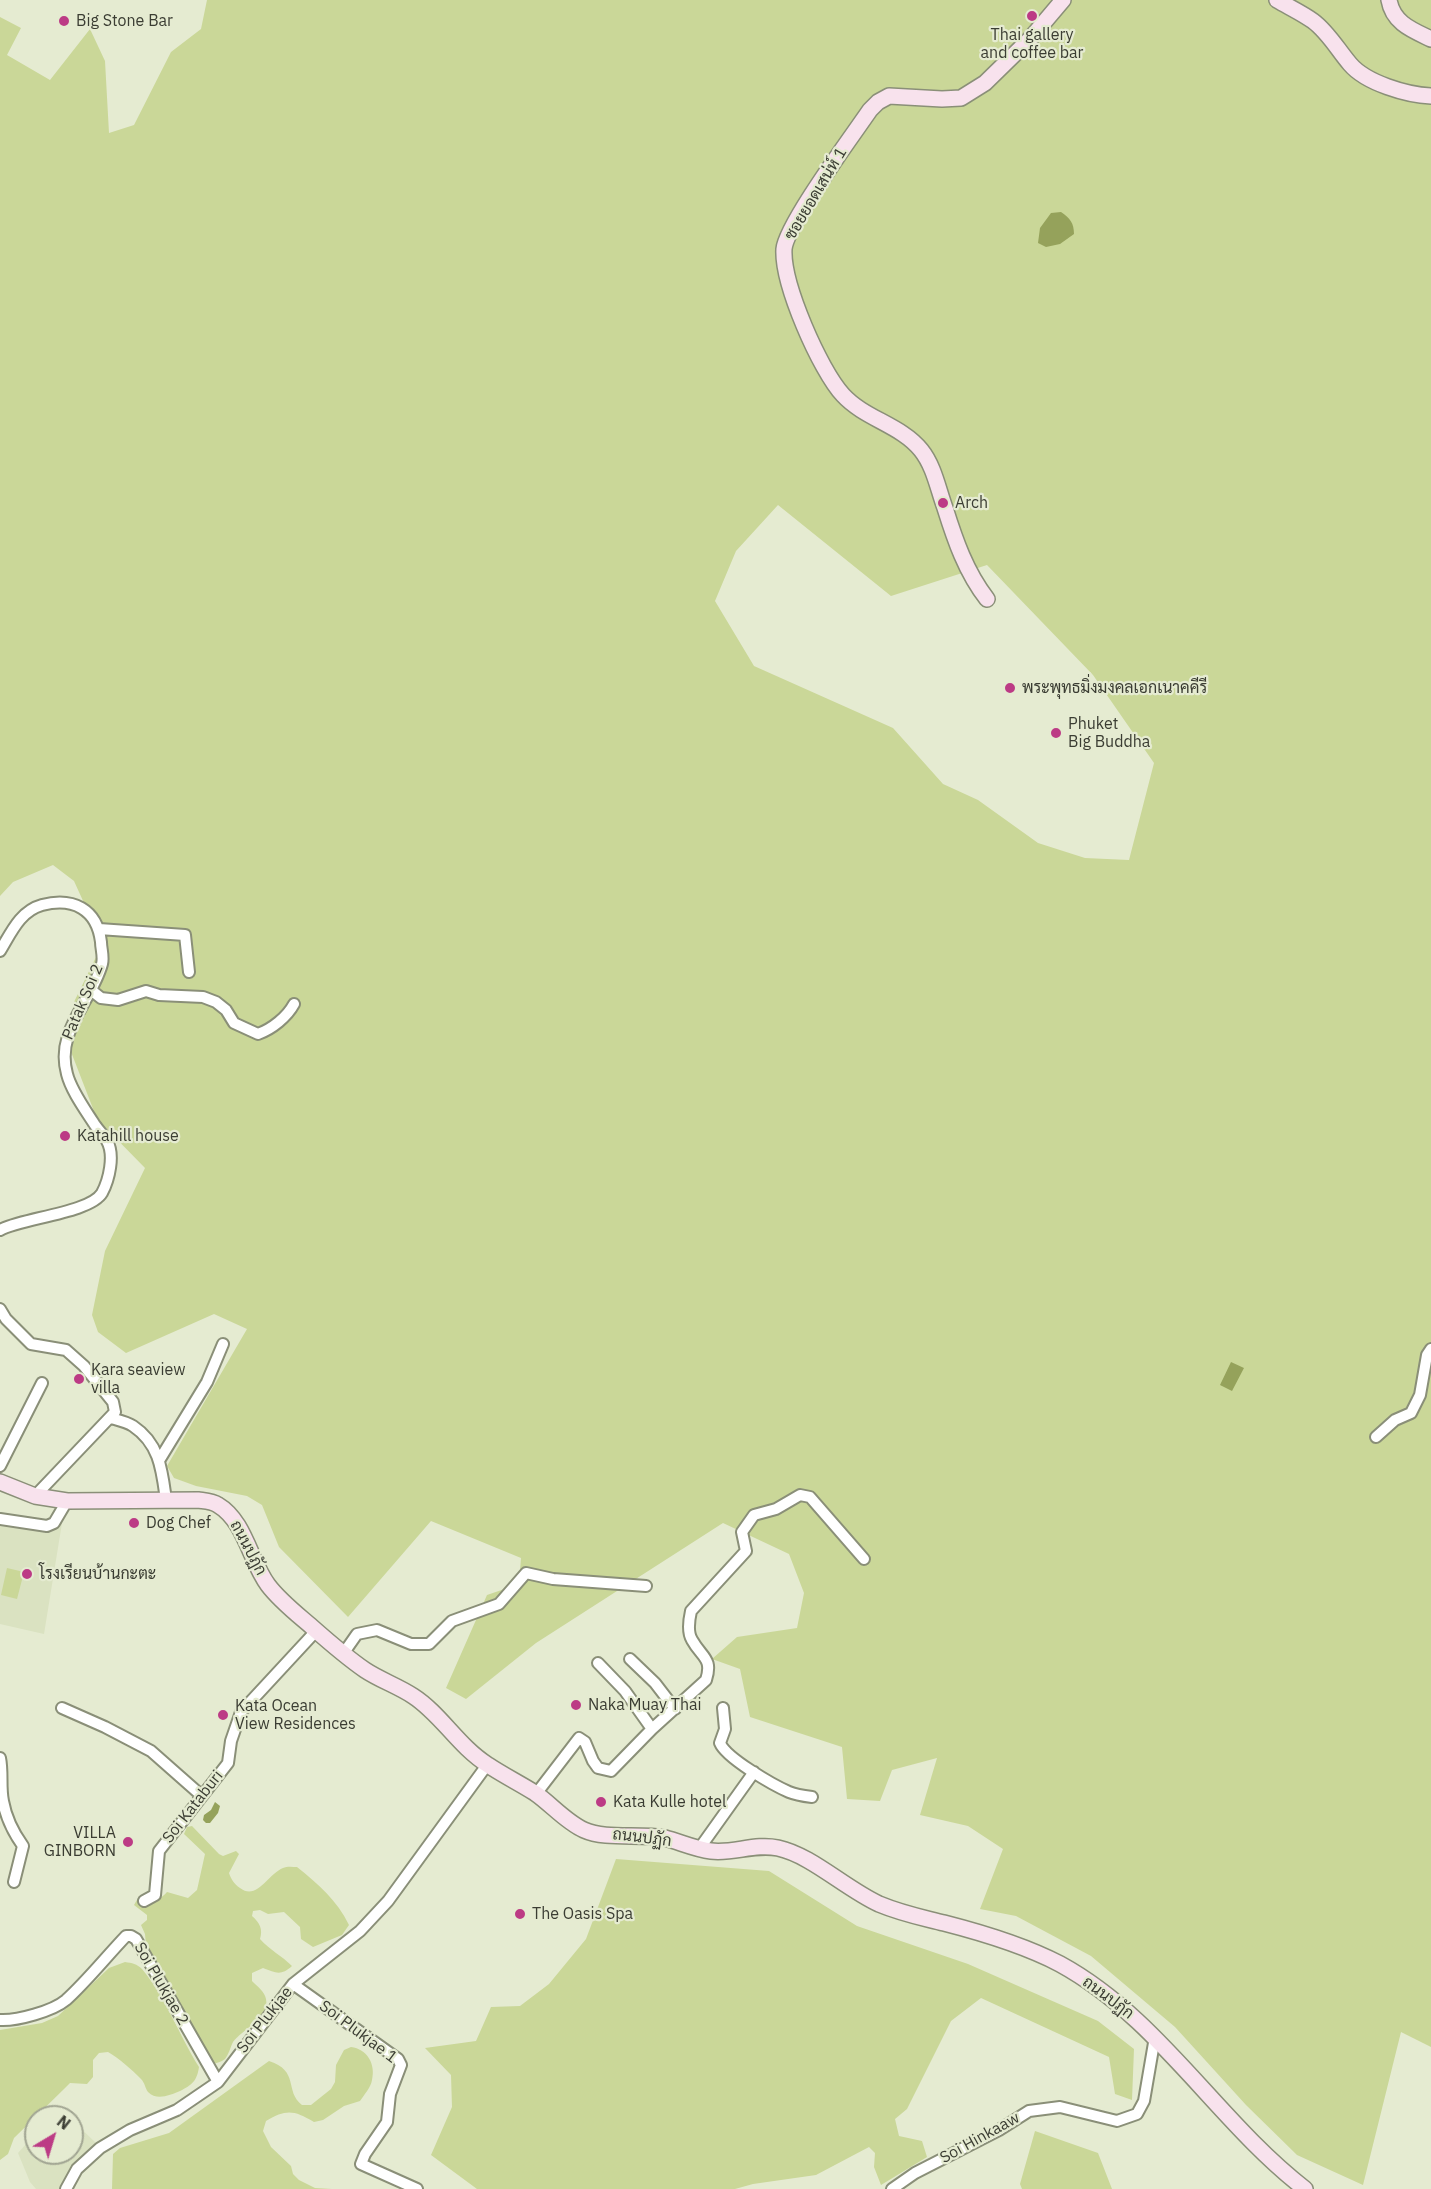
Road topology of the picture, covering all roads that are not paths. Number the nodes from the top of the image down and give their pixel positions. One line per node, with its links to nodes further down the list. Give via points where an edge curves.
1 (1063, 0): 6 (main road, ซอยยอดเสน่ห์ 1, via 985,83 961,98 889,96 878,102 810,199 784,248 799,314 820,358 843,395 920,448 930,463 952,532 974,582)
2 (1277, 0): 5 (main road, via 1314,22 1364,77 1403,92)
3 (1389, 0): 4 (main road, via 1391,11 1403,26)
4 (1431, 39)
5 (1431, 96)
6 (987, 598)
7 (99, 929): 8 (street, via 90,913 67,902 39,906 21,917); 9 (street, via 185,935); 10 (street, Patak Soi 2, via 103,962)
8 (0, 951)
9 (189, 972)
10 (91, 990): 11 (street, via 101,998 118,1000 146,991 203,998 226,1010 234,1023 258,1034 270,1029); 12 (street, Patak Soi 2, via 68,1031 63,1050 67,1075 108,1142 107,1184 100,1197 86,1205)
11 (294, 1004)
12 (0, 1230)
13 (0, 1309): 17 (street, via 31,1344 66,1350 84,1366 113,1402 115,1412)
14 (223, 1344): 19 (street, via 202,1390)
15 (1431, 1349): 18 (street, via 1420,1395 1411,1413 1395,1420)
16 (42, 1383): 20 (street)
17 (111, 1418): 19 (street, via 133,1426 153,1446); 22 (street)
18 (1376, 1437)
19 (159, 1459): 23 (street)
20 (0, 1466)
21 (0, 1482): 22 (main road, ถนนปฏัก)
22 (35, 1496): 24 (main road, ถนนปฏัก)
23 (166, 1500): 24 (main road, ถนนปฏัก); 28 (main road, ถนนปฏัก, via 215,1503 229,1514 268,1584)
24 (67, 1501): 25 (street, via 54,1523 47,1526)
25 (0, 1519)
26 (864, 1559): 33 (street, via 810,1497 801,1495 776,1509 754,1515 742,1532 746,1551 691,1611 690,1638 707,1659 709,1669 706,1680)
27 (646, 1586): 29 (street, via 553,1579 526,1573 499,1604 452,1621 429,1644 411,1644 377,1630 357,1634)
28 (316, 1630): 29 (main road, ถนนปฏัก); 40 (street, Soi Kataburi, via 240,1712 228,1763)
29 (342, 1654): 37 (main road, ถนนปฏัก, via 415,1697 464,1747)
30 (630, 1659): 33 (street)
31 (598, 1664): 35 (street, via 625,1691)
32 (62, 1708): 40 (street, via 151,1751)
33 (675, 1708): 35 (street)
34 (723, 1708): 38 (street, via 723,1750)
35 (652, 1729): 39 (street, via 611,1771 598,1768 579,1738)
36 (0, 1758): 43 (street, via 3,1800 12,1831 23,1846)
37 (488, 1765): 39 (main road, ถนนปฏัก); 45 (street, Soi Plukjae, via 388,1901 360,1931)
38 (754, 1772): 41 (street, via 791,1793); 42 (street)
39 (537, 1794): 42 (main road, ถนนปฏัก, via 580,1829 663,1838)
40 (202, 1796): 44 (street, Soi Kataburi, via 159,1851 155,1895)
41 (812, 1797)
42 (699, 1849): 47 (main road, ถนนปฏัก, via 716,1852 756,1846 798,1855 876,1902 1028,1950 1059,1964 1124,2008)
43 (14, 1882)
44 (144, 1901)
45 (293, 1984): 48 (street, Soi Plukjae); 50 (street, Soi Plukjae 1, via 398,2059 401,2065 390,2094 387,2122 361,2164)
46 (0, 2020): 48 (street, Soi Plukjae 2, via 36,2013 64,2002 126,1936 131,1936)
47 (1155, 2037): 51 (street, Soi Hinkaaw, via 1144,2101 1137,2114 1117,2121 1060,2106 1029,2111); 52 (main road, ถนนปฏัก, via 1238,2128)
48 (218, 2082): 49 (street, Soi Plukjae, via 177,2110 100,2148 77,2169)
49 (66, 2189)
50 (417, 2189)
51 (892, 2189)
52 (1305, 2189)

